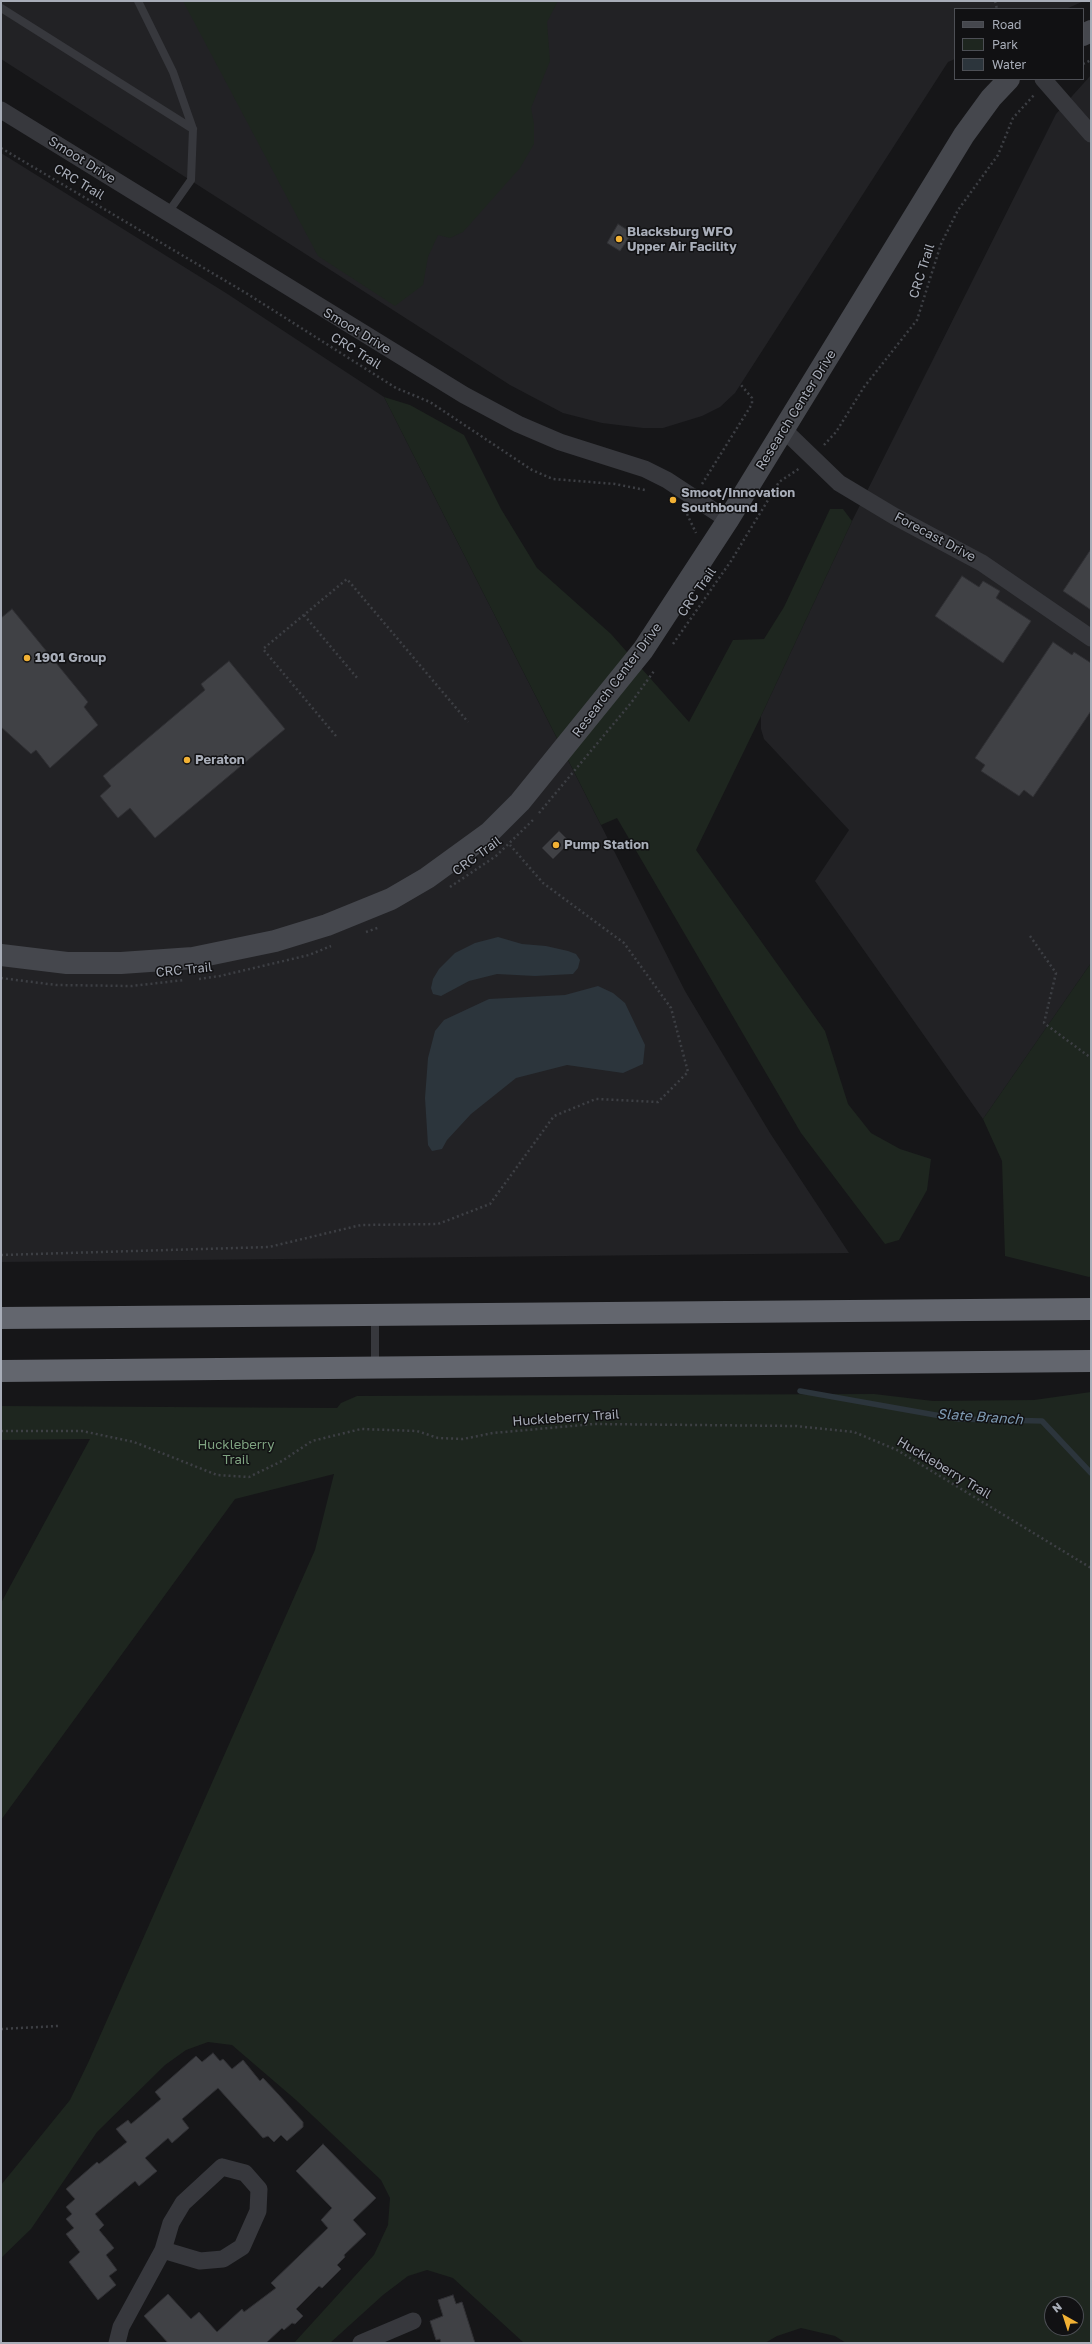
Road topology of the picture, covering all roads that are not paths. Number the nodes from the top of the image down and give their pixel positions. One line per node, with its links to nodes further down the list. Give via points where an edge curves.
1 (138, 1): 6 (lane, via 173,72)
2 (1, 8): 6 (lane)
3 (1008, 80): 9 (main road, Research Center Drive, via 991,98 964,135)
4 (1044, 80): 7 (street)
5 (1, 110): 8 (street, Smoot Drive)
6 (193, 129): 8 (lane, via 191,180)
7 (1091, 134)
8 (167, 214): 10 (street, Smoot Drive, via 464,395 518,424 560,442 645,469 667,480)
9 (784, 430): 10 (main road, Research Center Drive); 11 (street, Forecast Drive, via 839,483 982,563)
10 (728, 520): 12 (main road, Research Center Drive, via 643,650 520,802 489,833 427,878 391,899 327,925 275,941 193,958 67,963)
11 (1091, 638)
12 (1, 955)
13 (1091, 1310): 14 (highway)
14 (375, 1315): 15 (highway); 17 (lane)
15 (1, 1318)
16 (1091, 1361): 17 (highway)
17 (375, 1368): 18 (highway)
18 (1, 1371)
19 (162, 2250): 19 (street, via 200,2261 224,2259 242,2247 258,2211 259,2189 245,2173 222,2167 183,2203 171,2223); 21 (street, via 120,2327)
20 (413, 2321): 22 (street)
21 (117, 2343)
22 (361, 2343)

